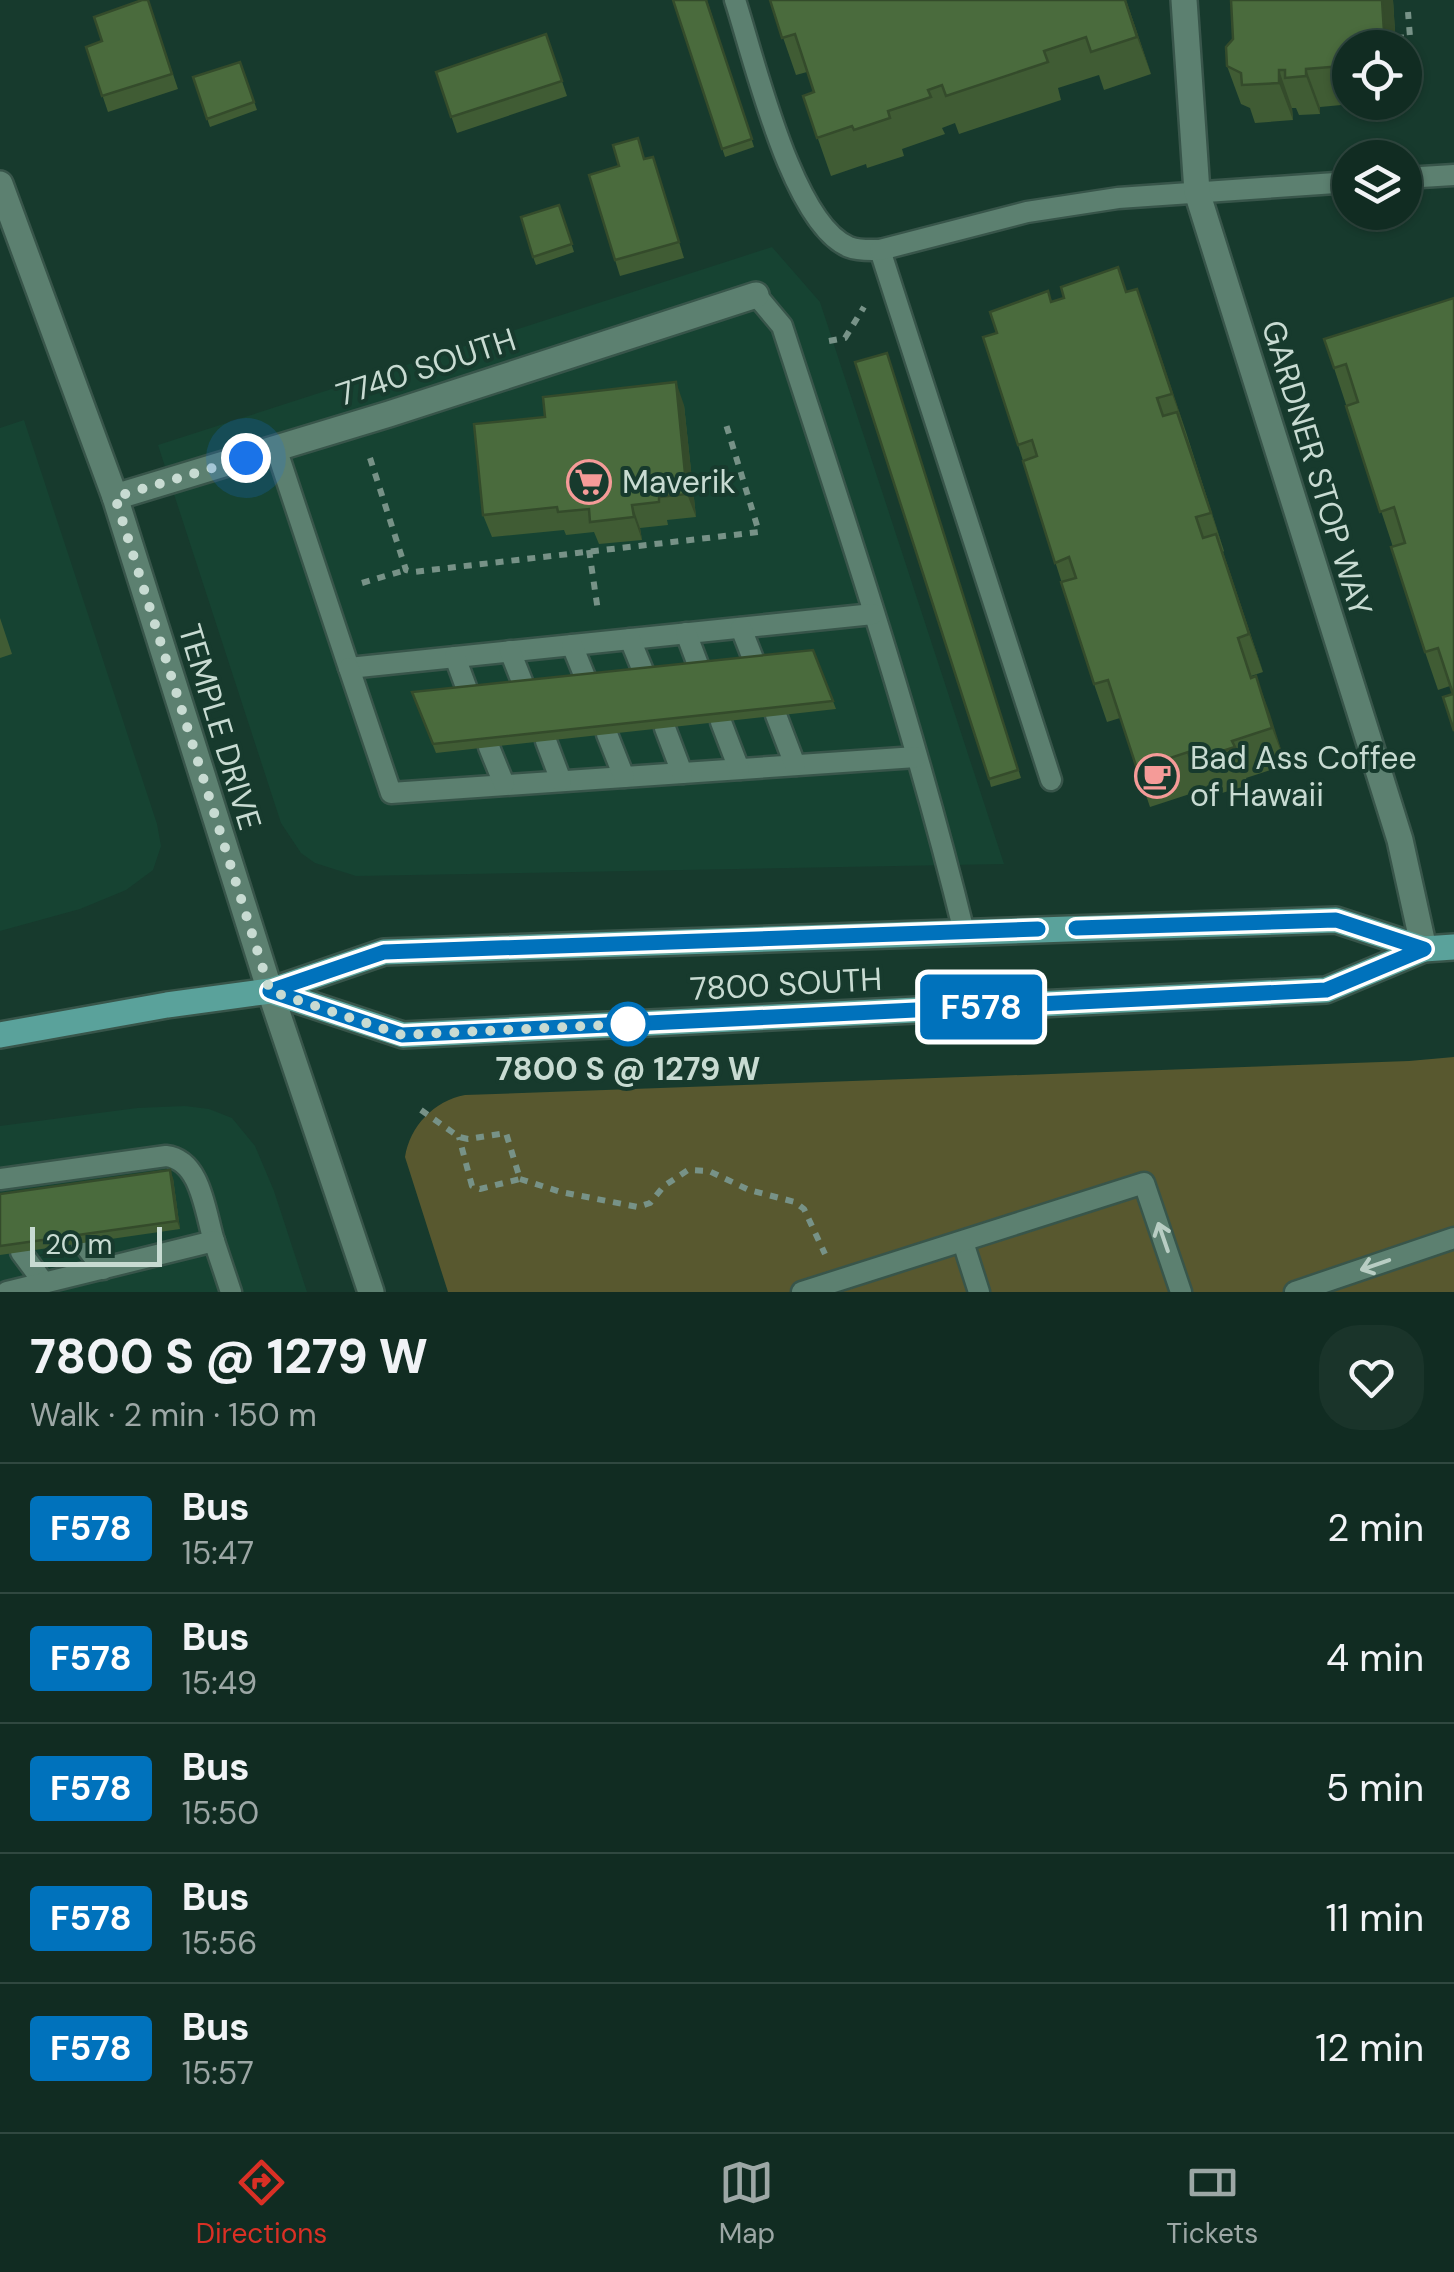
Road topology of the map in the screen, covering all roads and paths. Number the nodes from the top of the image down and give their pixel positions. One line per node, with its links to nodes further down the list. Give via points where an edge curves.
1 (735, 0): 10 (lane, via 792,174 812,214 849,248)
2 (1184, 0): 9 (street, GARDNER STOP WAY)
3 (1408, 12): 4 (path)
4 (1410, 30)
5 (1454, 174): 6 (lane)
6 (1422, 177)
7 (1332, 183): 9 (lane)
8 (1, 190): 17 (street, TEMPLE DRIVE)
9 (1197, 192): 10 (lane, via 1026,212); 52 (street, GARDNER STOP WAY, via 1400,840)
10 (880, 250): 47 (lane)
11 (756, 296): 15 (street, 7740 SOUTH); 21 (lane, via 782,326)
12 (865, 306): 13 (path, via 845,338)
13 (829, 341)
14 (725, 422): 18 (path, via 759,532)
15 (276, 448): 17 (street, 7740 SOUTH); 30 (lane)
16 (370, 458): 19 (path)
17 (115, 497): 53 (street, TEMPLE DRIVE)
18 (590, 550): 19 (path); 25 (path)
19 (406, 570): 20 (path)
20 (362, 583)
21 (873, 614): 22 (lane); 42 (lane)
22 (741, 628): 23 (lane); 29 (lane)
23 (686, 633): 24 (lane); 31 (lane)
24 (630, 639): 25 (lane); 32 (lane)
25 (602, 642): 26 (lane)
26 (572, 645): 27 (lane); 33 (lane)
27 (510, 651): 28 (lane); 34 (lane)
28 (454, 657): 30 (lane); 35 (lane)
29 (755, 664)
30 (349, 668): 49 (lane, via 391,792)
31 (700, 670)
32 (645, 676)
33 (587, 682)
34 (525, 689)
35 (469, 695)
36 (776, 716): 43 (lane)
37 (721, 722): 44 (lane)
38 (665, 728): 45 (lane)
39 (607, 734): 46 (lane)
40 (546, 741): 48 (lane)
41 (489, 747): 49 (lane)
42 (916, 757): 43 (lane); 50 (lane)
43 (795, 765): 44 (lane)
44 (740, 769): 45 (lane)
45 (682, 773): 46 (lane)
46 (624, 777): 48 (lane)
47 (1051, 780)
48 (562, 781): 49 (lane)
49 (504, 784)
50 (964, 932): 52 (main road, 7800 SOUTH, via 1336,920); 53 (main road, 7800 SOUTH, via 384,952)
51 (1454, 946): 52 (main road, 7800 SOUTH)
52 (1424, 949): 53 (main road, 7800 SOUTH, via 1326,990 402,1035)
53 (270, 991): 54 (main road, 7800 SOUTH); 75 (street, TEMPLE DRIVE)
54 (0, 1035)
55 (421, 1110): 56 (path)
56 (459, 1137): 60 (path, via 506,1133); 60 (path, via 472,1186)
57 (92, 1166): 58 (lane); 61 (lane); 65 (lane, via 182,1159 193,1173)
58 (30, 1174): 59 (lane); 62 (lane)
59 (0, 1179)
60 (520, 1179): 70 (path, via 638,1206 688,1170 709,1171 795,1202)
61 (107, 1188)
62 (47, 1196)
63 (142, 1235): 69 (lane)
64 (1454, 1238): 79 (lane, one-way to 79)
65 (214, 1241): 69 (lane); 74 (lane)
66 (963, 1242): 76 (lane); 77 (lane); 78 (lane, one-way to 66, via 1144,1183)
67 (83, 1243): 71 (lane)
68 (21, 1252): 72 (lane)
69 (159, 1256): 71 (lane)
70 (826, 1258)
71 (102, 1270): 72 (lane)
72 (44, 1283): 73 (lane)
73 (7, 1292)
74 (232, 1292)
75 (371, 1292)
76 (802, 1292)
77 (979, 1292)
78 (1181, 1292)
79 (1295, 1292)

